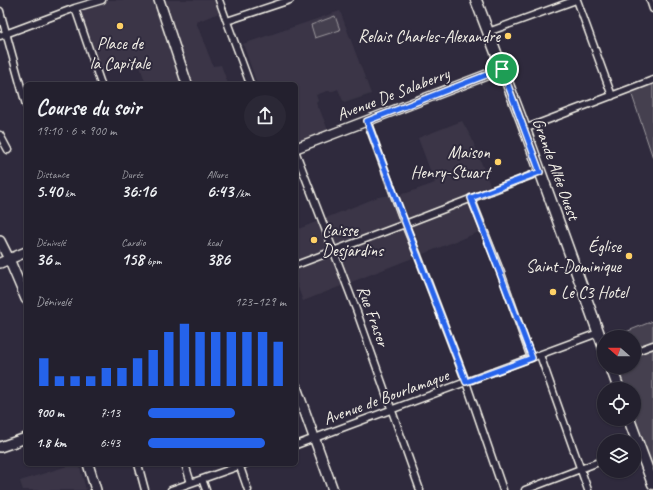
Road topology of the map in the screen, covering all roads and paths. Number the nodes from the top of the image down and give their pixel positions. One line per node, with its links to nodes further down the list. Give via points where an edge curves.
1 (102, 0): 8 (street)
2 (159, 0): 17 (main road)
3 (219, 0): 11 (street)
4 (290, 0): 11 (street)
5 (476, 0): 12 (main road, Grande Allée Ouest)
6 (577, 0): 12 (street); 19 (street)
7 (650, 0): 9 (street)
8 (75, 8): 13 (street); 16 (street)
9 (653, 9)
10 (0, 11): 13 (street)
11 (227, 22): 18 (street)
12 (488, 32): 14 (main road, Grande Allée Ouest)
13 (3, 35): 20 (street)
14 (502, 69): 21 (main road, Avenue De Salaberry); 22 (main road, Grande Allée Ouest)
15 (653, 80): 19 (street)
16 (101, 82)
17 (186, 82)
18 (249, 82)
19 (612, 96): 22 (street)
20 (24, 99)
21 (367, 121): 24 (main road, Avenue De Salaberry); 29 (street)
22 (524, 129): 27 (main road, Grande Allée Ouest)
23 (0, 135): 25 (street)
24 (298, 147)
25 (8, 150)
26 (298, 158): 31 (street, Rue Fraser)
27 (540, 172): 28 (street); 37 (main road, Grande Allée Ouest)
28 (471, 198): 29 (street); 42 (street)
29 (405, 224): 31 (street); 43 (street)
30 (0, 241): 33 (main road)
31 (333, 251): 35 (street); 45 (street, Rue Fraser)
32 (24, 253): 33 (main road)
33 (9, 259): 34 (main road); 36 (main road)
34 (0, 263)
35 (298, 264)
36 (24, 294)
37 (597, 330)
38 (597, 333): 41 (street, Avenue de Bourlamaque)
39 (653, 346): 40 (street)
40 (641, 350)
41 (540, 355): 42 (street, Avenue de Bourlamaque); 57 (street)
42 (532, 358): 43 (street, Avenue de Bourlamaque)
43 (466, 382): 45 (street, Avenue de Bourlamaque); 68 (street)
44 (298, 393): 46 (main road)
45 (391, 410): 46 (street, Avenue de Bourlamaque); 67 (street, Rue Fraser)
46 (314, 438): 48 (street, Avenue de Bourlamaque); 66 (main road)
47 (24, 439): 49 (main road)
48 (298, 444)
49 (0, 446)
50 (641, 458): 60 (main road)
51 (597, 463): 57 (street)
52 (89, 466): 61 (main road)
53 (139, 466): 62 (street)
54 (186, 466): 59 (street)
55 (238, 466): 58 (street)
56 (241, 466): 65 (street)
57 (580, 469): 69 (street); 70 (street)
58 (202, 479): 59 (street); 64 (street)
59 (191, 483): 63 (street)
60 (653, 484)
61 (96, 490)
62 (145, 490)
63 (171, 490)
64 (206, 490)
65 (248, 490)
66 (333, 490)
67 (420, 490)
68 (504, 490)
69 (525, 490)
70 (588, 490)

